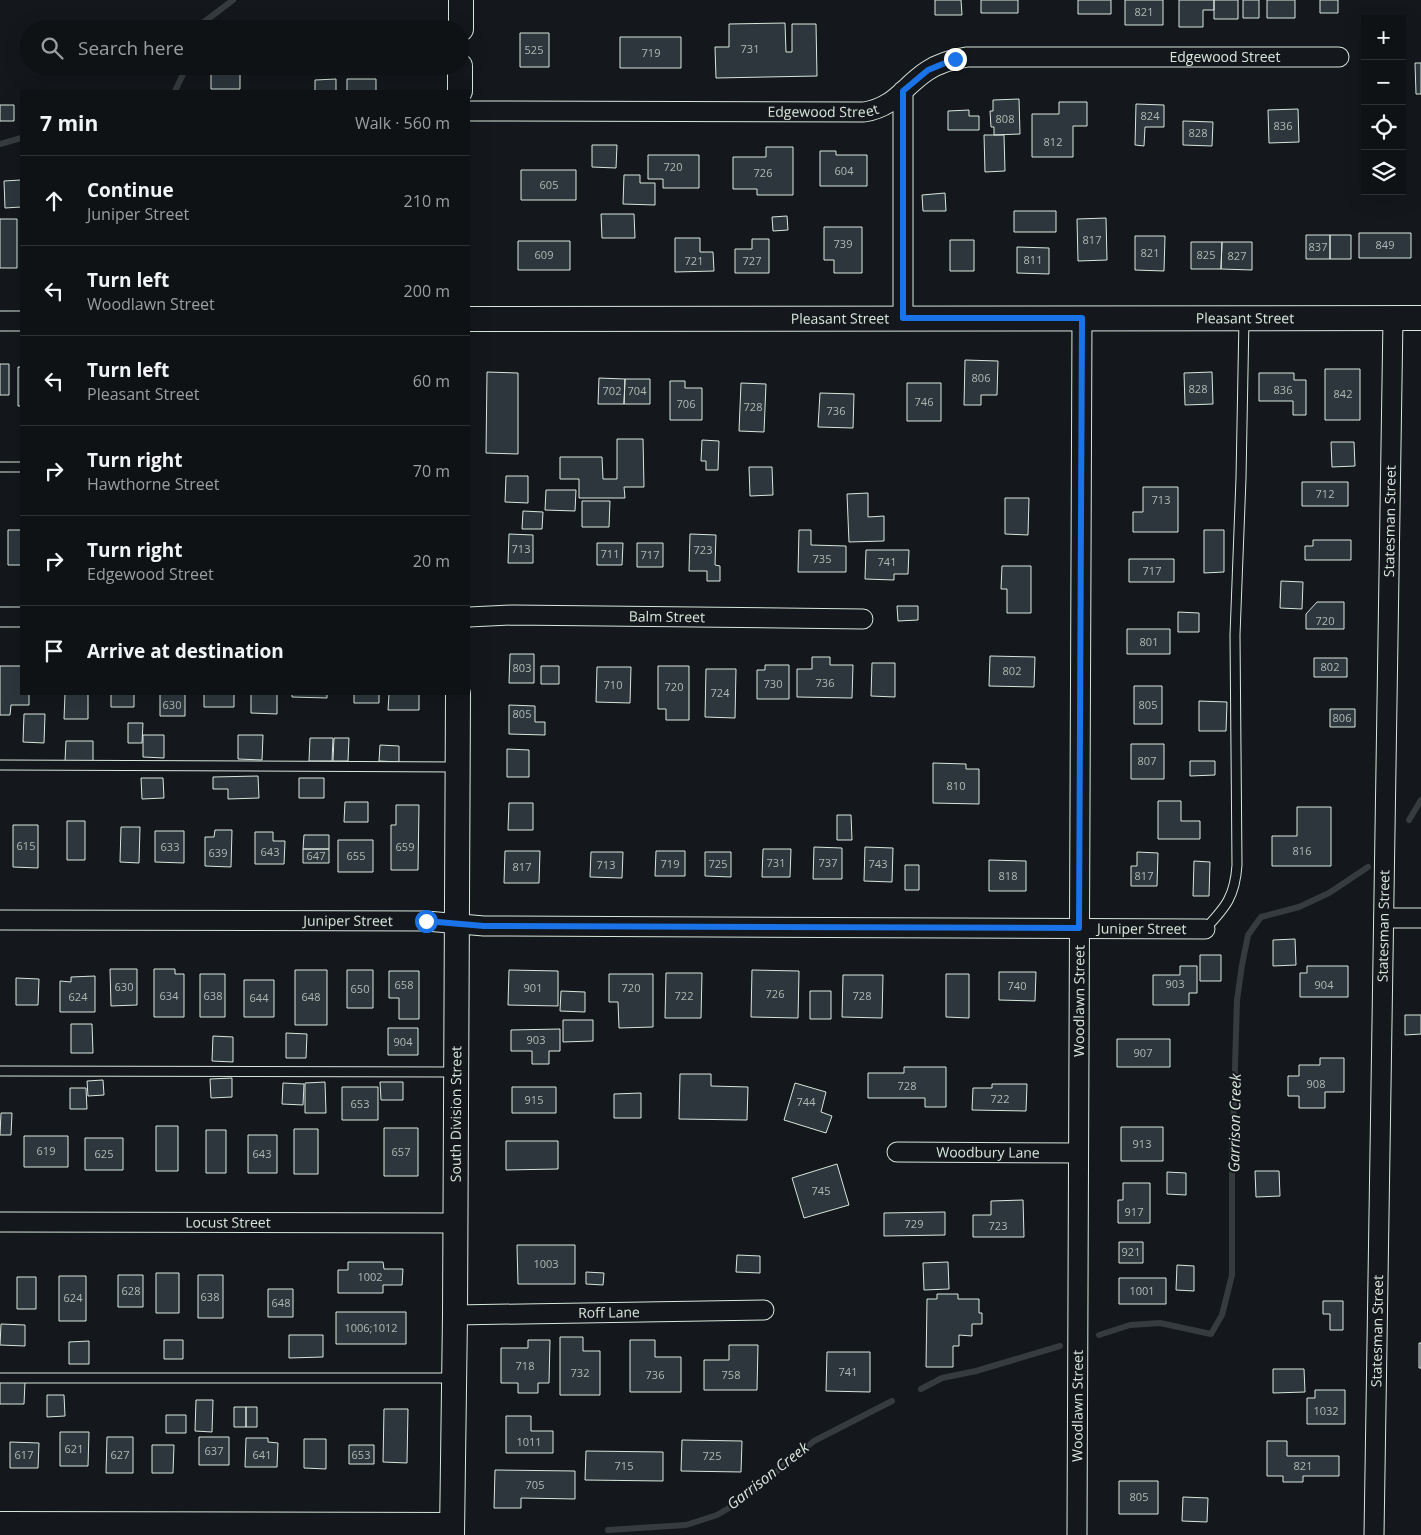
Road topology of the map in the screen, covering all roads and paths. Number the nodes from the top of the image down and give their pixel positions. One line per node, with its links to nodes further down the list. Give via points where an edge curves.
1 (461, 0): 2 (street)
2 (461, 20)
3 (1339, 57): 6 (street, Edgewood Street, via 967,56 928,70)
4 (460, 75): 5 (street)
5 (460, 90)
6 (903, 91): 7 (street, Edgewood Street, via 885,106 864,112); 8 (street)
7 (470, 111)
8 (903, 318): 9 (street, Pleasant Street); 13 (street, Pleasant Street)
9 (1082, 318): 10 (street, Pleasant Street); 29 (street, Woodlawn Street)
10 (1244, 318): 11 (street, Pleasant Street); 30 (lane, via 1235,635 1236,884 1229,900)
11 (1393, 318): 12 (street, Pleasant Street); 25 (street, Statesman Street)
12 (1421, 318)
13 (470, 319)
14 (0, 321): 15 (street)
15 (20, 321)
16 (0, 467): 17 (lane)
17 (20, 467)
18 (0, 617): 20 (street)
19 (470, 617): 21 (street, Balm Street)
20 (20, 618)
21 (863, 619)
22 (458, 695): 24 (street, South Division Street)
23 (0, 765): 24 (lane)
24 (457, 767): 28 (street, South Division Street)
25 (1384, 918): 26 (street); 44 (street, Statesman Street)
26 (1421, 918)
27 (0, 920): 28 (street, Juniper Street, via 426,921)
28 (456, 924): 29 (street, Juniper Street); 32 (street, South Division Street)
29 (1079, 928): 30 (street, Juniper Street); 34 (street, Woodlawn Street)
30 (1205, 929)
31 (0, 1071): 32 (lane)
32 (456, 1072): 36 (street, South Division Street)
33 (897, 1152): 34 (street, Woodbury Lane)
34 (1078, 1153): 43 (street, Woodlawn Street)
35 (0, 1222): 36 (street, Locust Street)
36 (454, 1223): 38 (street, South Division Street)
37 (764, 1310): 38 (street, Roff Lane)
38 (454, 1315): 40 (street, South Division Street)
39 (0, 1378): 40 (lane)
40 (454, 1378): 42 (street, South Division Street)
41 (0, 1524): 42 (street)
42 (452, 1530)
43 (1077, 1535)
44 (1374, 1535)

